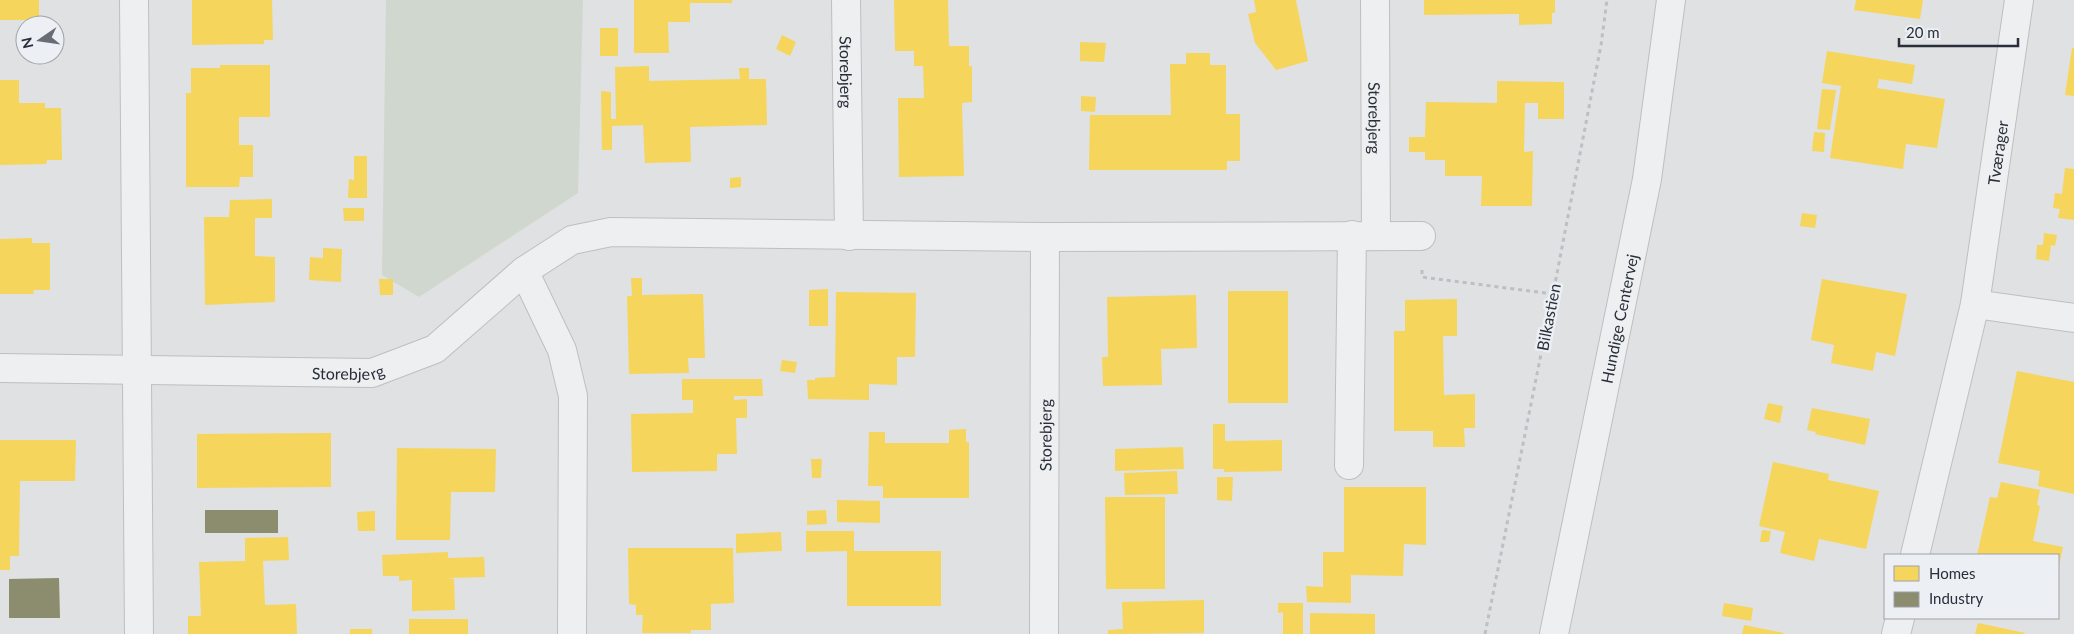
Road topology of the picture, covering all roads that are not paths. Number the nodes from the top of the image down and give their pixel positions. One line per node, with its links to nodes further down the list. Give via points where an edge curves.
1 (134, 0): 14 (street)
2 (846, 0): 7 (street, Storebjerg)
3 (1375, 0): 6 (street, Storebjerg)
4 (1671, 0): 21 (street, Hundige Centervej, via 1648,179)
5 (2019, 0): 11 (street, Tværager)
6 (1364, 235): 8 (street, Storebjerg); 9 (street, Storebjerg); 15 (street, Storebjerg)
7 (848, 236): 9 (street, Storebjerg); 10 (street, Storebjerg, via 611,232 572,240)
8 (1421, 236)
9 (1045, 237): 20 (street, Storebjerg)
10 (524, 271): 14 (street, Storebjerg, via 435,349 372,373); 19 (street, via 562,350 573,396)
11 (1975, 304): 12 (street); 16 (street, Tværager)
12 (2074, 318)
13 (0, 368): 14 (street, Storebjerg)
14 (137, 371): 18 (street)
15 (1349, 465)
16 (1915, 554)
17 (1900, 619): 22 (street)
18 (139, 634)
19 (572, 634)
20 (1044, 634)
21 (1554, 634)
22 (1896, 634)

